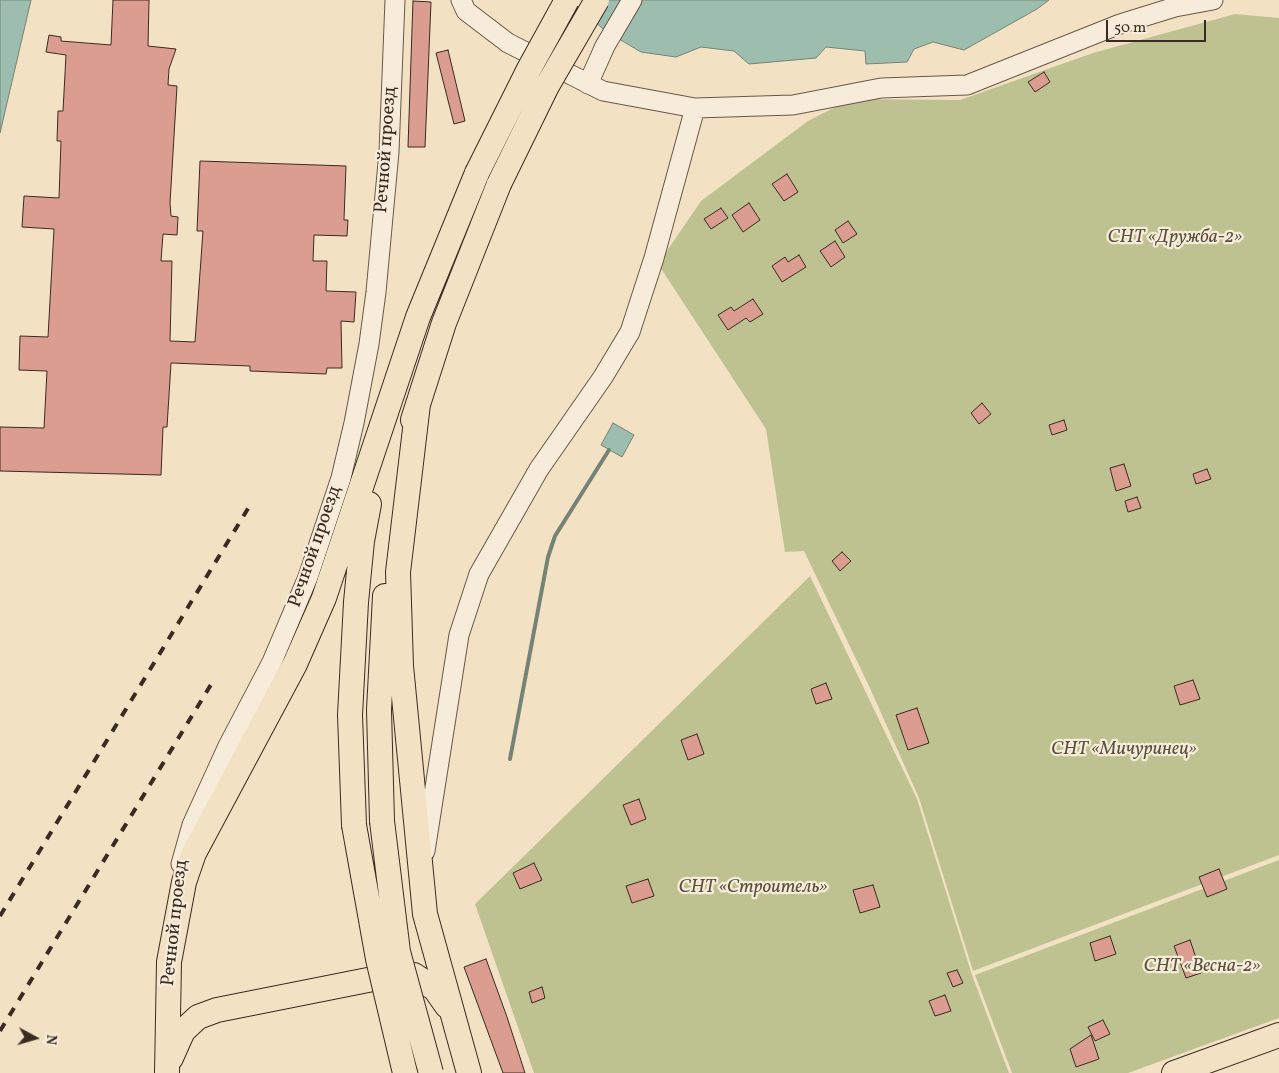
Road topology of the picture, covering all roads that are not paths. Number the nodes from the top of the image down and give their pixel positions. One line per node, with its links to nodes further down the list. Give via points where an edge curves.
1 (396, 0): 12 (street, Речной проезд, via 389,152 376,292 354,423 308,577 272,662 192,825 182,858)
2 (461, 0): 7 (street, via 466,11 508,44)
3 (567, 0): 10 (main road, bridge, via 477,173 418,317)
4 (597, 0): 9 (main road, bridge, via 547,86 499,184 444,323)
5 (632, 0): 7 (street, via 605,46)
6 (1214, 0): 8 (street, via 1120,24 967,85 881,88 792,105)
7 (588, 84): 8 (street, via 604,92)
8 (695, 108): 11 (street, via 630,332 539,469 479,574 459,635)
9 (418, 404): 11 (main road, via 398,572 400,666); 17 (main road, bridge, via 410,429 391,536 379,710 382,821 398,952)
10 (382, 426): 12 (main road, via 324,598 295,664 194,853); 16 (main road, bridge, via 362,541 350,715 354,825 378,960)
11 (421, 877): 13 (main road, via 425,914)
12 (174, 925): 15 (main road, Речной проезд, via 169,962)
13 (452, 1013): 15 (main road, via 435,989 414,976 393,975 217,1010 198,1017 183,1031); 18 (main road)
14 (1279, 1035): 19 (main road)
15 (167, 1070)
16 (405, 1073)
17 (431, 1073)
18 (469, 1073)
19 (1174, 1073)

